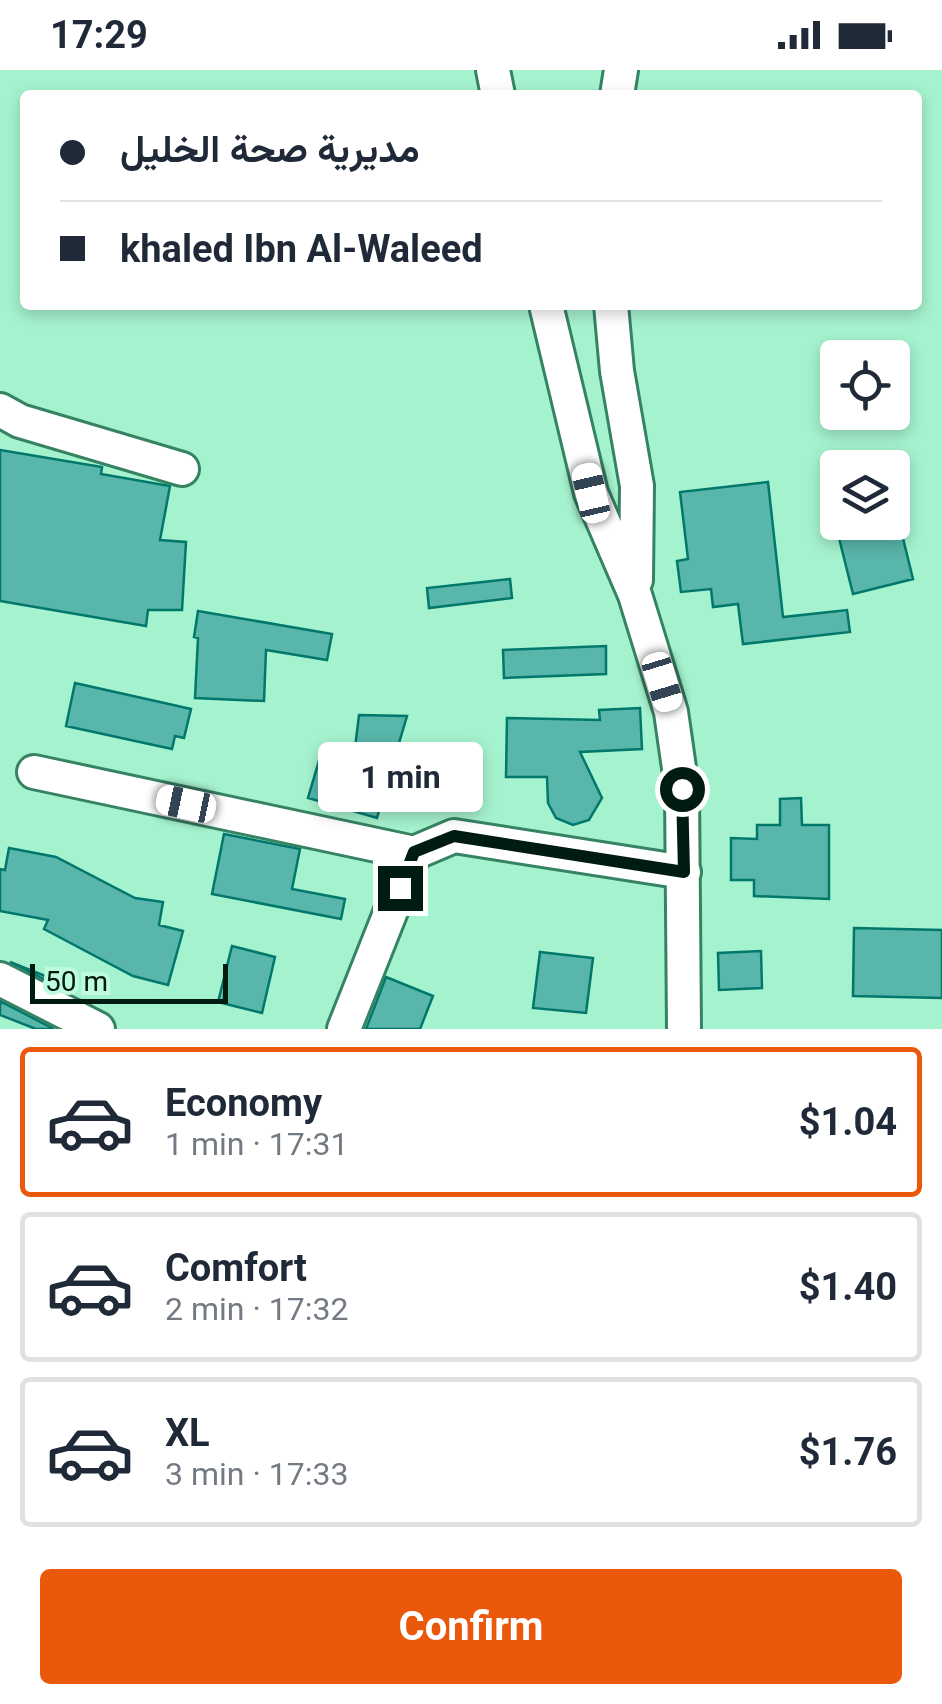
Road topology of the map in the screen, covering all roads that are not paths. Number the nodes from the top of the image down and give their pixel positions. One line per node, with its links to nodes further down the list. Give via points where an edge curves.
1 (547, 310): 5 (street, via 591,493)
2 (611, 310): 5 (street, via 637,486)
3 (0, 410): 4 (street)
4 (182, 470)
5 (636, 594): 8 (street, via 671,712)
6 (34, 772): 7 (street)
7 (414, 852): 8 (street, via 454,836); 11 (street)
8 (684, 872): 12 (street)
9 (0, 978): 10 (street)
10 (98, 1029)
11 (344, 1029)
12 (684, 1029)

